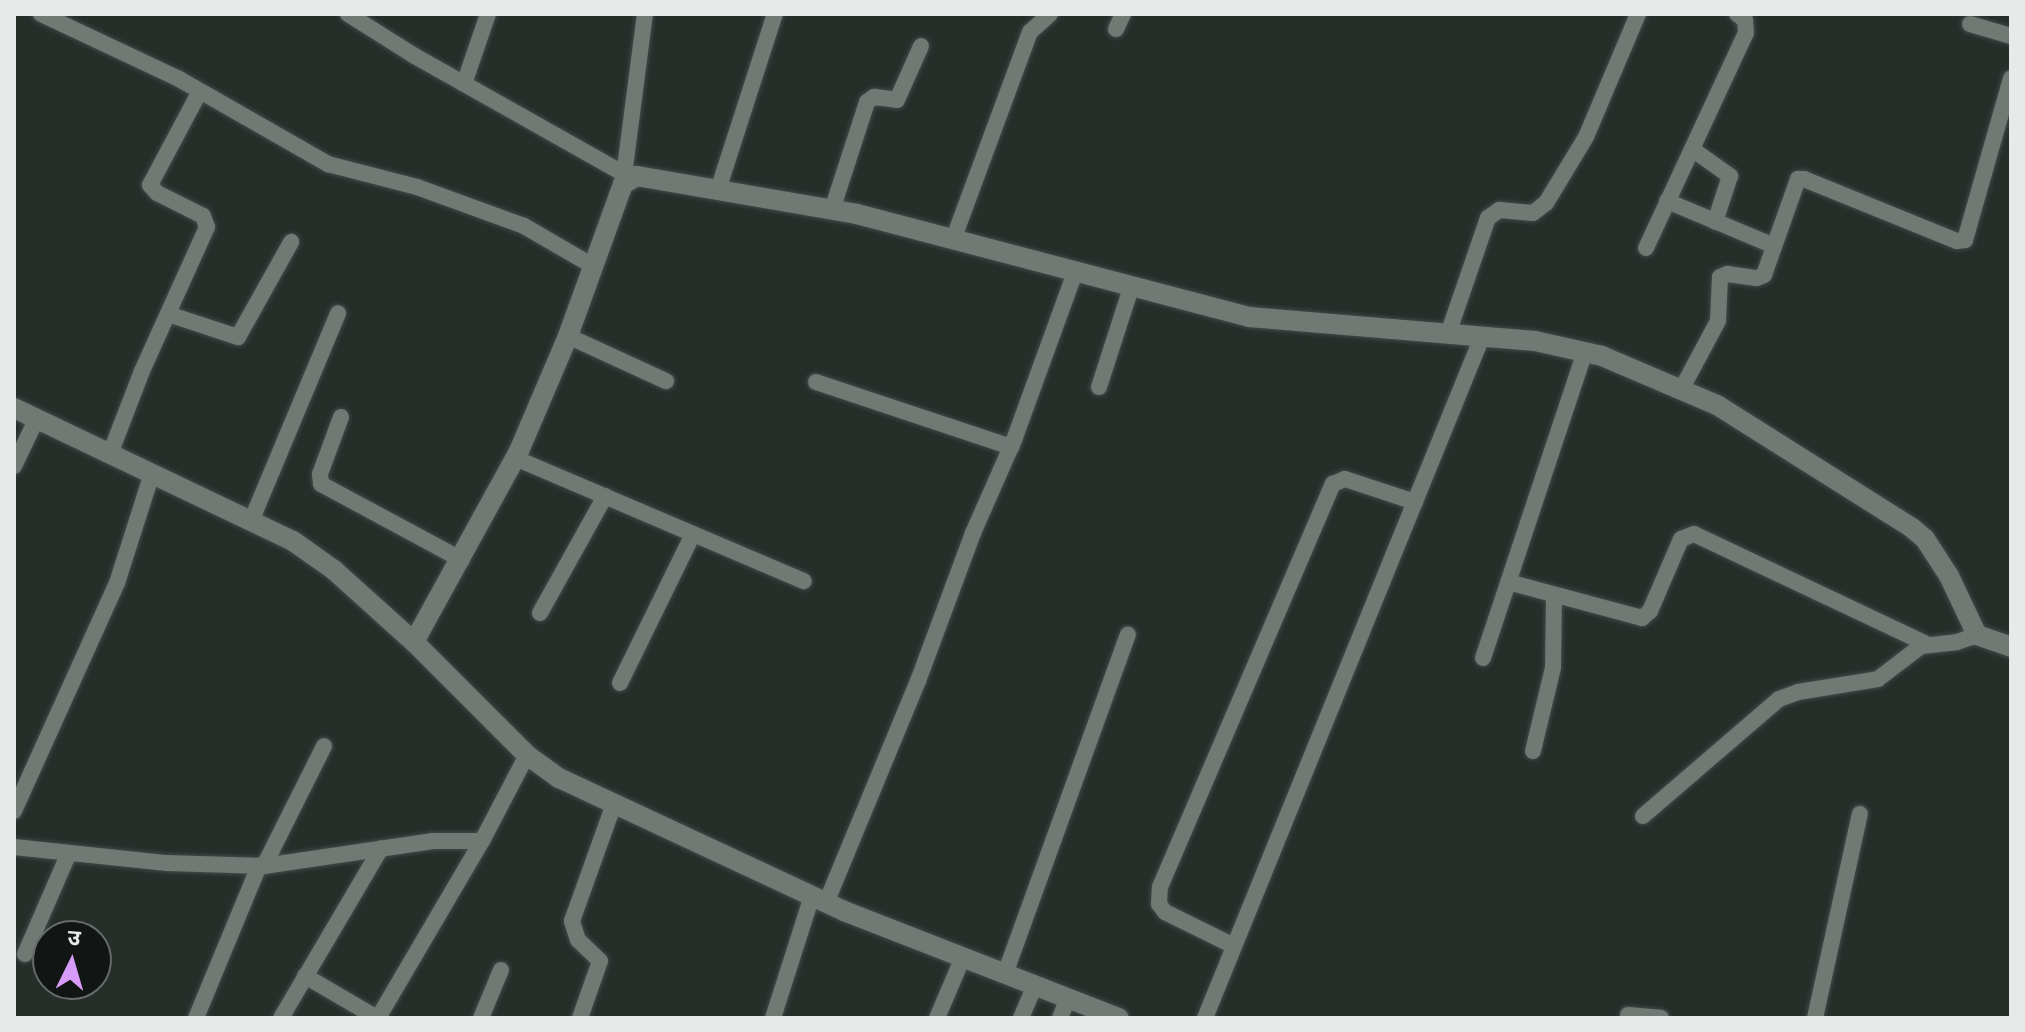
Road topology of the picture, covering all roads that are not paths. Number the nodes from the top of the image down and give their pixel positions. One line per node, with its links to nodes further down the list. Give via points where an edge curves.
1 (41, 14): 14 (street)
2 (348, 14): 13 (street)
3 (488, 14): 13 (street)
4 (645, 14): 16 (street)
5 (775, 14): 17 (street)
6 (1050, 14): 21 (street, via 1030,32)
7 (1638, 14): 30 (street, via 1586,137 1546,203 1533,213 1499,210 1488,218)
8 (1737, 14): 15 (street, via 1745,20 1746,33)
9 (1970, 24): 10 (street)
10 (2011, 36)
11 (921, 46): 19 (street, via 897,100 874,97 867,102)
12 (2011, 78): 23 (street, via 1965,240 1801,178)
13 (464, 84): 16 (street)
14 (200, 91): 25 (street, via 328,164 417,187 524,226); 29 (street, via 150,185 208,223)
15 (1692, 149): 18 (street); 20 (street, via 1730,176)
16 (623, 179): 17 (street, via 637,176); 25 (street)
17 (718, 190): 19 (street)
18 (1667, 201): 20 (street); 24 (street)
19 (832, 210): 21 (street)
20 (1715, 222): 23 (street)
21 (953, 240): 26 (street)
22 (291, 242): 29 (street, via 238,337)
23 (1774, 246): 37 (street, via 1761,277 1720,277 1718,321)
24 (1646, 248)
25 (593, 266): 31 (street)
26 (1075, 272): 27 (street); 41 (street)
27 (1132, 285): 30 (street, via 1259,319); 36 (street)
28 (338, 313): 48 (street)
29 (168, 314): 42 (street)
30 (1448, 334): 32 (street)
31 (568, 336): 34 (street); 43 (street)
32 (1482, 337): 33 (street); 47 (street)
33 (1585, 351): 37 (street); 52 (street)
34 (666, 381)
35 (816, 382): 41 (street)
36 (1099, 387)
37 (1681, 390): 56 (street, via 1730,413 1912,528 1949,576)
38 (14, 408): 40 (street)
39 (341, 417): 50 (street, via 321,484)
40 (36, 420): 42 (street); 44 (street)
41 (1011, 447): 74 (street, via 967,547 913,694)
42 (110, 454): 45 (street)
43 (515, 458): 46 (street); 50 (street)
44 (14, 466)
45 (152, 473): 48 (street); 66 (street, via 117,583)
46 (605, 496): 49 (street); 54 (street)
47 (1415, 502): 75 (street); 75 (street, via 1345,479 1333,484 1160,887 1159,904 1165,912)
48 (252, 519): 57 (street, via 334,570)
49 (693, 534): 51 (street); 61 (street)
50 (462, 560): 57 (street)
51 (804, 581)
52 (1508, 582): 53 (street); 60 (street)
53 (1554, 595): 58 (street, via 1636,618 1647,616 1681,539 1694,534); 63 (street, via 1553,668)
54 (540, 613)
55 (1128, 635): 79 (street)
56 (1977, 635): 58 (street); 59 (street)
57 (414, 642): 64 (street)
58 (1929, 645): 68 (street, via 1914,650 1878,679 1779,699)
59 (2011, 647)
60 (1483, 658)
61 (620, 683)
62 (324, 746): 73 (street)
63 (1533, 751)
64 (527, 755): 65 (street, via 559,778); 69 (street)
65 (614, 804): 74 (street); 88 (street, via 572,921 578,940 600,961)
66 (14, 810)
67 (1860, 814): 96 (street)
68 (1643, 816)
69 (482, 841): 71 (street); 86 (street)
70 (14, 847): 72 (street)
71 (381, 848): 73 (street); 80 (street)
72 (69, 853): 73 (street, via 196,866); 76 (street)
73 (262, 866): 84 (street)
74 (819, 899): 77 (street); 89 (street)
75 (1234, 946): 94 (street)
76 (25, 954)
77 (963, 957): 79 (street); 90 (street)
78 (501, 970): 87 (street)
79 (1005, 974): 81 (street)
80 (305, 976): 85 (street); 86 (street)
81 (1035, 985): 82 (street); 91 (street)
82 (1068, 998): 92 (street); 93 (street)
83 (1628, 1015): 95 (street)
84 (196, 1018)
85 (281, 1018)
86 (378, 1018)
87 (481, 1018)
88 (580, 1018)
89 (773, 1018)
90 (937, 1018)
91 (1021, 1018)
92 (1060, 1018)
93 (1119, 1018)
94 (1205, 1018)
95 (1661, 1018)
96 (1815, 1018)

